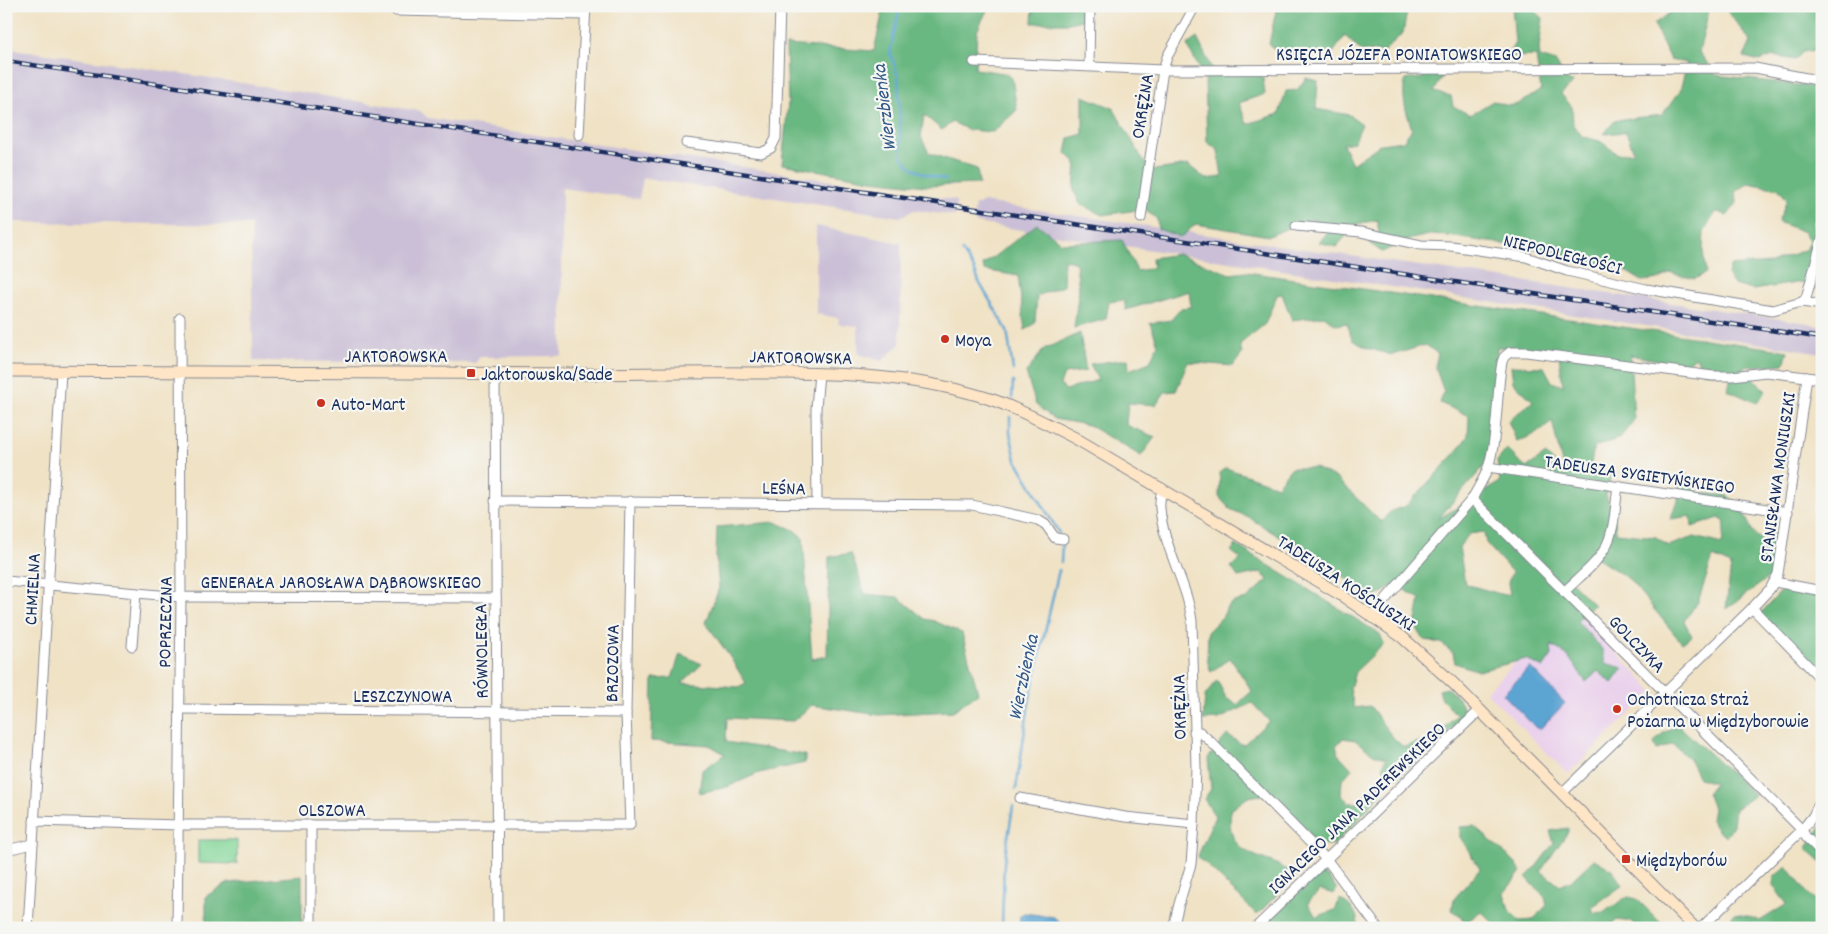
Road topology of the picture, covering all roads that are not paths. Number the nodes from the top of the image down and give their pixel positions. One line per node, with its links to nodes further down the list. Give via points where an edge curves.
1 (396, 6): 5 (street, via 396,10)
2 (780, 6): 11 (street, via 776,138 771,148 761,153)
3 (1090, 6): 7 (street)
4 (1195, 6): 8 (street, OKRĘŻNA)
5 (586, 11): 10 (street)
6 (974, 62): 7 (street, KSIĘCIA JÓZEFA PONIATOWSKIEGO)
7 (1089, 66): 8 (street, KSIĘCIA JÓZEFA PONIATOWSKIEGO)
8 (1163, 70): 9 (street, KSIĘCIA JÓZEFA PONIATOWSKIEGO, via 1755,68); 12 (street, OKRĘŻNA)
9 (1822, 81)
10 (579, 135)
11 (686, 143)
12 (1141, 218)
13 (1296, 226): 15 (street, NIEPODLEGŁOŚCI, via 1360,232 1421,245 1526,257 1618,283 1773,310)
14 (1822, 239): 15 (street, via 1806,298)
15 (1802, 302): 16 (street, NIEPODLEGŁOŚCI)
16 (1822, 306)
17 (180, 318): 20 (street, POPRZECZNA)
18 (6, 371): 19 (main road, JAKTOROWSKA)
19 (61, 372): 20 (main road, JAKTOROWSKA); 37 (street, CHMIELNA)
20 (180, 372): 22 (main road, JAKTOROWSKA); 41 (street, POPRZECZNA)
21 (818, 373): 22 (main road, JAKTOROWSKA); 25 (main road, JAKTOROWSKA, via 909,380); 32 (street)
22 (495, 374): 30 (street, RÓWNOLEGŁA)
23 (1807, 377): 24 (street); 26 (street, via 1766,372 1713,376 1515,351 1506,354 1502,362); 33 (street, STANISŁAWA MONIUSZKI)
24 (1822, 379)
25 (992, 400): 28 (main road, TADEUSZA KOŚCIUSZKI, via 1049,424)
26 (1488, 467): 27 (street, TADEUSZA SYGIETYŃSKIEGO); 29 (street)
27 (1618, 486): 33 (street, TADEUSZA SYGIETYŃSKIEGO); 39 (street, via 1606,548)
28 (1162, 488): 44 (main road, TADEUSZA KOŚCIUSZKI); 52 (street, OKRĘŻNA, via 1160,506 1166,538 1190,604)
29 (1472, 499): 39 (street, GOLCZYKA); 44 (street)
30 (495, 501): 31 (street, LEŚNA); 42 (street, RÓWNOLEGŁA)
31 (630, 501): 32 (street, LEŚNA); 51 (street, BRZOZOWA)
32 (817, 503): 34 (street, LEŚNA, via 972,505 1038,520 1046,525 1054,538)
33 (1788, 512): 36 (street, STANISŁAWA MONIUSZKI)
34 (1063, 539)
35 (6, 581): 37 (street, GENERAŁA JAROSŁAWA DĄBROWSKIEGO)
36 (1775, 582): 38 (street); 43 (street, STANISŁAWA MONIUSZKI)
37 (48, 585): 40 (street, GENERAŁA JAROSŁAWA DĄBROWSKIEGO); 56 (street, CHMIELNA)
38 (1822, 591)
39 (1564, 592): 47 (street, GOLCZYKA)
40 (136, 593): 41 (street, GENERAŁA JAROSŁAWA DĄBROWSKIEGO); 45 (street)
41 (181, 596): 42 (street, GENERAŁA JAROSŁAWA DĄBROWSKIEGO); 48 (street, POPRZECZNA)
42 (496, 598): 50 (street, RÓWNOLEGŁA)
43 (1752, 608): 46 (street); 47 (street, STANISŁAWA MONIUSZKI)
44 (1372, 615): 49 (main road, TADEUSZA KOŚCIUSZKI, via 1429,659)
45 (132, 646)
46 (1822, 680)
47 (1664, 693): 53 (street, STANISŁAWA MONIUSZKI); 62 (street, GOLCZYKA)
48 (180, 709): 50 (street, LESZCZYNOWA); 59 (street, POPRZECZNA)
49 (1480, 710): 53 (main road, TADEUSZA KOŚCIUSZKI); 66 (street, IGNACEGO JANA PADEREWSKIEGO)
50 (497, 712): 51 (street, LESZCZYNOWA); 57 (street, RÓWNOLEGŁA)
51 (626, 713): 60 (street, BRZOZOWA)
52 (1194, 732): 58 (street, OKRĘŻNA); 66 (street, via 1200,732 1210,741)
53 (1562, 793): 74 (main road, TADEUSZA KOŚCIUSZKI)
54 (1822, 797): 62 (street)
55 (1020, 798): 58 (street, via 1125,817)
56 (34, 821): 59 (street, OLSZOWA); 63 (street, CHMIELNA)
57 (498, 824): 60 (street, OLSZOWA); 61 (street, OLSZOWA); 70 (street, RÓWNOLEGŁA)
58 (1194, 824): 71 (street, OKRĘŻNA, via 1191,864)
59 (180, 825): 61 (street, OLSZOWA); 68 (street, POPRZECZNA)
60 (630, 825)
61 (311, 826): 69 (street)
62 (1802, 830): 65 (street, GOLCZYKA); 75 (street)
63 (33, 844): 64 (street); 67 (street, CHMIELNA)
64 (6, 850)
65 (1822, 853)
66 (1327, 860): 72 (street, IGNACEGO JANA PADEREWSKIEGO); 73 (street)
67 (28, 928)
68 (177, 928)
69 (311, 928)
70 (498, 928)
71 (1174, 928)
72 (1255, 928)
73 (1378, 928)
74 (1695, 928)
75 (1701, 928)

